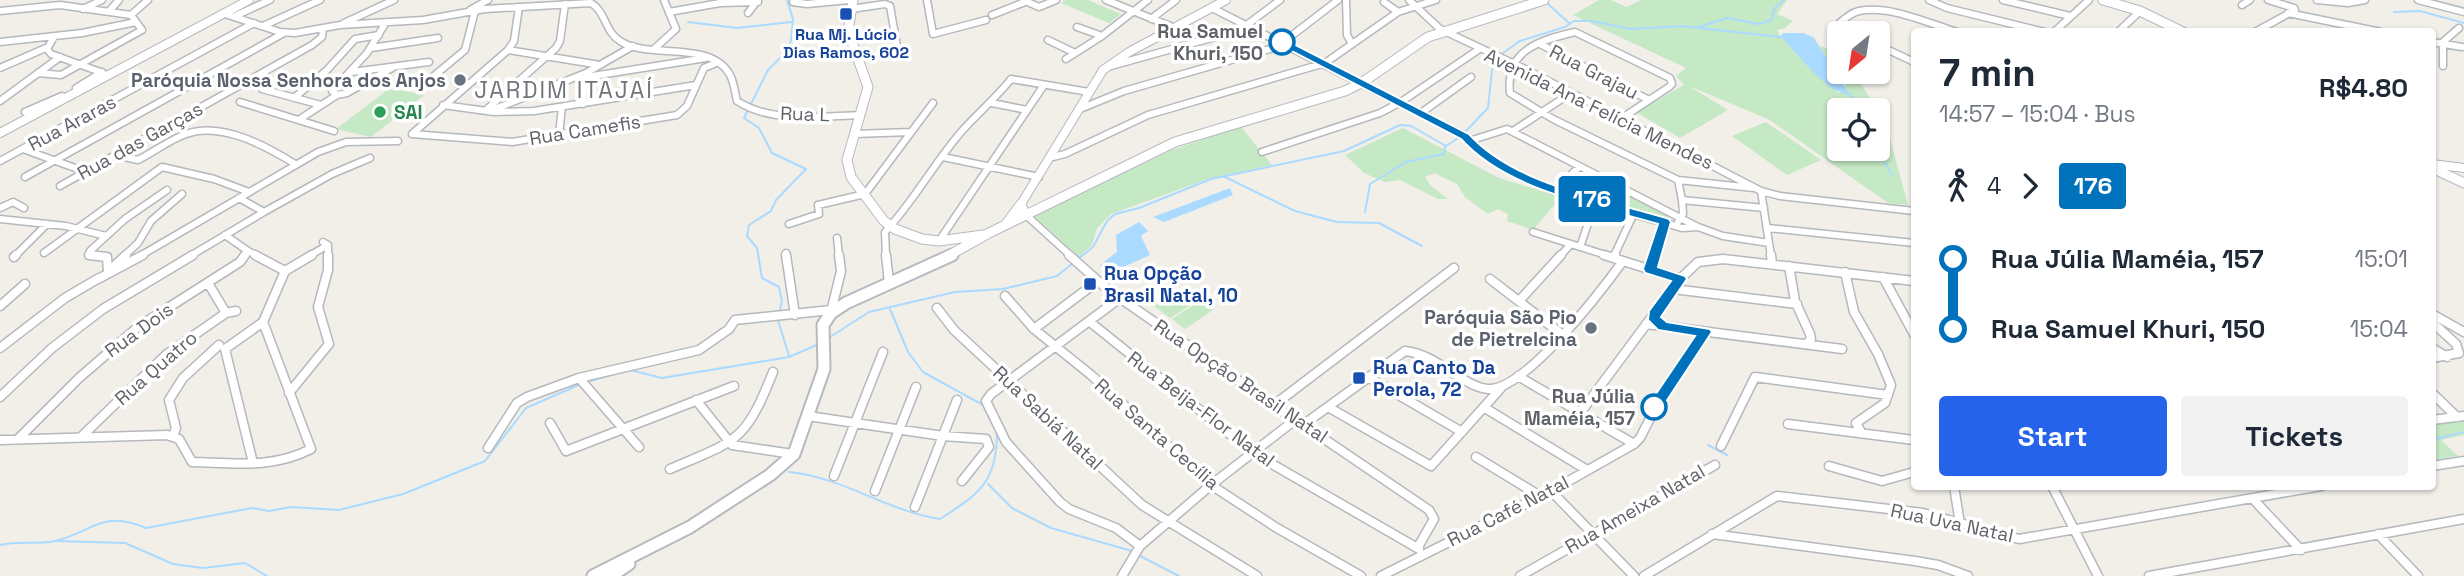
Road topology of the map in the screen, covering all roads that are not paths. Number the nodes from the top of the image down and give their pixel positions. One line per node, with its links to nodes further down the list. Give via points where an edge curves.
1 (35, 0): 46 (street)
2 (68, 0): 42 (street)
3 (102, 0): 47 (street)
4 (120, 0): 49 (street)
5 (148, 0): 61 (street)
6 (249, 0): 60 (street)
7 (270, 0): 62 (street)
8 (320, 0): 70 (street)
9 (394, 0): 69 (street)
10 (664, 0): 54 (street)
11 (927, 0): 33 (street, via 933,34)
12 (1056, 0): 33 (street, via 1039,7)
13 (1106, 0): 55 (street)
14 (1148, 0): 55 (street)
15 (1176, 0): 64 (street)
16 (1226, 0): 45 (street)
17 (1280, 0): 71 (street)
18 (1338, 0): 91 (street)
19 (1346, 0): 93 (street, via 1347,35)
20 (1436, 0): 38 (street)
21 (1929, 0): 75 (street)
22 (2003, 0): 63 (street)
23 (2089, 0): 63 (street)
24 (2103, 0): 52 (main road)
25 (2250, 0): 43 (street)
26 (2267, 0): 59 (street, via 2295,9)
27 (2317, 0): 28 (street)
28 (2365, 0)
29 (2418, 0): 39 (street)
30 (487, 1): 48 (street); 53 (street)
31 (590, 1): 41 (street); 96 (street, via 598,7 613,37)
32 (758, 1): 35 (street); 58 (street)
33 (1024, 1)
34 (1543, 1): 83 (main road)
35 (721, 2): 54 (street)
36 (793, 2): 40 (street)
37 (1384, 2): 56 (street)
38 (1411, 2): 56 (street); 83 (street, Avenida Ana Felícia Mendes)
39 (2430, 2): 57 (street)
40 (851, 3): 97 (street, via 890,6); 154 (main road, via 848,31 868,87)
41 (565, 4): 44 (street); 107 (street, via 560,41)
42 (60, 5): 46 (street); 47 (street)
43 (2242, 5)
44 (519, 7): 48 (street); 102 (street, via 514,41)
45 (1212, 8): 71 (street); 73 (street)
46 (26, 9): 50 (street)
47 (82, 9): 49 (street)
48 (485, 9): 51 (street)
49 (110, 10): 61 (street)
50 (0, 11)
51 (475, 11): 53 (street); 130 (street, via 468,47 462,54 422,86)
52 (2140, 11): 77 (street); 78 (main road)
53 (466, 12): 68 (street)
54 (669, 12): 101 (street, via 676,30)
55 (1133, 12): 64 (street); 86 (street)
56 (1398, 12): 93 (street)
57 (2464, 12)
58 (748, 13)
59 (2288, 13): 79 (street); 80 (street)
60 (225, 14): 62 (street); 125 (street)
61 (131, 15): 66 (street)
62 (235, 16): 67 (street)
63 (2070, 16): 76 (street)
64 (1152, 19): 73 (street)
65 (1843, 21): 74 (street, via 1853,13 1873,11)
66 (136, 22): 87 (street); 117 (street, via 142,32)
67 (254, 23): 70 (street); 165 (street, Rua Araras)
68 (385, 24): 69 (street); 85 (street)
69 (340, 25): 82 (street)
70 (262, 26): 84 (street)
71 (1248, 26): 91 (street); 109 (street)
72 (1077, 27): 86 (street)
73 (1175, 28): 103 (street)
74 (1941, 28)
75 (2029, 28)
76 (2058, 28)
77 (2122, 28)
78 (2175, 28)
79 (2262, 28)
80 (2354, 28)
81 (2459, 28): 95 (street)
82 (323, 29): 84 (street); 167 (street, Rua das Garças, via 322,37 312,45)
83 (1443, 31): 104 (street, Avenida Ana Felícia Mendes); 129 (main road)
84 (285, 33): 171 (street)
85 (379, 35): 100 (street); 137 (street, via 355,39)
86 (1102, 36): 106 (street)
87 (54, 37): 90 (street); 98 (street)
88 (438, 38): 100 (street)
89 (1048, 40): 106 (street)
90 (0, 42)
91 (1284, 43): 115 (street); 148 (street, via 1124,91)
92 (2436, 43): 95 (street)
93 (1352, 44): 115 (street)
94 (1539, 44): 116 (street, via 1522,51); 138 (street, Rua Grajau); 138 (street, via 1580,33 1671,78 1672,84)
95 (2443, 44): 99 (street); 120 (street)
96 (633, 46): 101 (street); 118 (street)
97 (897, 46)
98 (48, 47): 108 (street); 122 (street)
99 (2462, 47)
100 (371, 48): 123 (street)
101 (654, 49): 110 (street)
102 (508, 50): 107 (street); 145 (street)
103 (1135, 50): 109 (street); 121 (street)
104 (1478, 50): 116 (street, Avenida Ana Felícia Mendes); 140 (street)
105 (1890, 51): 112 (street)
106 (1075, 53): 111 (street)
107 (548, 56): 118 (street); 150 (street)
108 (60, 57): 117 (street); 124 (street)
109 (1145, 57): 121 (street)
110 (707, 58): 114 (street); 127 (street)
111 (1066, 59)
112 (1911, 61)
113 (429, 62): 119 (street)
114 (718, 63): 131 (street, Rua Camefis, via 704,68); 154 (street, Rua L, via 730,73 737,101 752,109 789,115)
115 (1325, 63): 129 (street); 169 (street, via 1148,115)
116 (1513, 63): 135 (street, Avenida Ana Felícia Mendes); 152 (street, via 1508,90)
117 (81, 65): 124 (street, via 59,75); 125 (street)
118 (600, 65): 128 (street)
119 (396, 66): 123 (street); 136 (street)
120 (2443, 66)
121 (1107, 67): 134 (street)
122 (0, 68)
123 (352, 72): 136 (street, via 333,90)
124 (38, 73): 143 (street)
125 (106, 74): 151 (street); 160 (street)
126 (1471, 77): 153 (street)
127 (585, 78): 128 (street); 144 (street)
128 (572, 79): 150 (street)
129 (1363, 82): 140 (street); 200 (main road, via 1175,142)
130 (395, 84)
131 (696, 85): 144 (street); 161 (street, Rua Camefis, via 687,106 677,115)
132 (1044, 85): 134 (street); 142 (street, via 1011,79); 149 (street)
133 (262, 89): 137 (street)
134 (1089, 92): 148 (street)
135 (1571, 93): 152 (street); 155 (street, Avenida Ana Felícia Mendes)
136 (337, 95): 146 (street)
137 (294, 98): 146 (street)
138 (1649, 100): 155 (street)
139 (240, 102): 156 (street)
140 (1401, 102): 153 (street); 166 (street, via 1366,119)
141 (933, 103): 159 (street)
142 (992, 103): 149 (street); 168 (street)
143 (1, 104)
144 (583, 104): 147 (street)
145 (443, 105): 150 (street); 161 (street, Rua Camefis, via 412,132 496,142)
146 (321, 106): 156 (street)
147 (562, 107): 150 (street); 161 (street)
148 (1080, 109): 169 (street)
149 (1027, 110): 174 (street)
150 (487, 111)
151 (25, 112)
152 (1541, 112): 158 (street); 182 (street)
153 (1420, 113): 163 (street)
154 (861, 115): 162 (main road)
155 (1622, 118): 186 (street, Avenida Ana Felícia Mendes)
156 (300, 119): 157 (street)
157 (334, 131)
158 (1513, 131): 163 (street, via 1501,129); 175 (street)
159 (911, 132): 162 (street); 189 (street)
160 (0, 133)
161 (559, 134)
162 (855, 134): 189 (main road, via 848,169)
163 (1467, 139): 184 (street, via 1481,154 1512,172)
164 (398, 141): 173 (street, via 346,142)
165 (23, 149): 171 (street); 172 (street, Rua Araras)
166 (1262, 152)
167 (117, 155): 173 (street, via 138,160 183,135 206,130 250,142); 178 (street, Rua das Garças)
168 (943, 157): 174 (street); 207 (street)
169 (1053, 157): 180 (street)
170 (370, 158): 198 (street, Rua Dois)
171 (56, 159): 178 (street); 179 (street)
172 (0, 161)
173 (295, 163): 187 (street)
174 (989, 166): 180 (street); 217 (street)
175 (1579, 167): 184 (street); 201 (street)
176 (2436, 168): 181 (main road)
177 (2436, 168): 181 (main road)
178 (86, 172): 183 (street, Rua das Garças)
179 (24, 177)
180 (1039, 177): 193 (street)
181 (2461, 178)
182 (1678, 180): 186 (street); 192 (street)
183 (60, 186)
184 (1556, 188): 191 (street)
185 (167, 190): 215 (street)
186 (1758, 190): 196 (street); 197 (street)
187 (248, 192): 190 (street); 211 (street, via 162,167)
188 (182, 194): 231 (street, via 151,220 138,243)
189 (865, 194): 205 (street, via 818,205 819,214); 207 (main road)
190 (239, 198): 198 (street); 235 (street)
191 (1596, 200): 199 (street); 220 (street)
192 (1682, 200): 196 (street); 201 (street)
193 (1021, 204): 200 (street); 209 (main road)
194 (0, 208): 195 (street, via 13,202)
195 (24, 208)
196 (1764, 208): 210 (street)
197 (1911, 211)
198 (264, 212): 214 (street, Rua Dois)
199 (1634, 213): 203 (street); 225 (street)
200 (1027, 216): 209 (main road); 238 (street, Rua Opção Brasil Natal)
201 (1680, 218): 206 (street); 208 (street)
202 (0, 219): 204 (street)
203 (1665, 222): 206 (street); 230 (street)
204 (47, 224): 211 (street); 224 (street)
205 (789, 224)
206 (1675, 225): 208 (street)
207 (890, 226): 217 (main road); 240 (street, via 884,240)
208 (1698, 227): 218 (street)
209 (1004, 228): 213 (main road)
210 (1768, 228): 218 (street); 219 (street)
211 (75, 229): 215 (street); 222 (street)
212 (1533, 232): 220 (street)
213 (989, 233): 217 (main road); 240 (main road)
214 (225, 235): 221 (street); 286 (street, Rua Dois, via 97,314)
215 (106, 236): 231 (street, via 88,254 107,256)
216 (837, 238): 251 (street, via 841,271)
217 (940, 241)
218 (1769, 243): 227 (street)
219 (1911, 243)
220 (1576, 245): 225 (street); 246 (street)
221 (248, 251): 232 (street); 242 (street, Rua Dois, via 238,264)
222 (44, 253)
223 (786, 253): 253 (street)
224 (15, 257)
225 (1614, 258): 226 (street)
226 (1623, 261): 230 (street); 265 (street)
227 (1772, 264): 228 (street); 237 (street, via 1709,259 1698,262)
228 (1789, 266): 233 (street); 247 (street)
229 (1454, 268): 289 (street)
230 (1650, 269): 237 (street)
231 (108, 271): 235 (street)
232 (285, 271): 256 (street); 283 (street, via 326,244 328,270 318,307 329,344)
233 (1844, 272): 234 (street); 284 (street, via 1854,312 1891,383)
234 (1883, 277): 239 (street); 262 (street)
235 (98, 279): 269 (street)
236 (1490, 279): 246 (street)
237 (1680, 279): 243 (street)
238 (1098, 281): 245 (street, Rua Opção Brasil Natal); 261 (street)
239 (1911, 281)
240 (889, 283): 251 (main road)
241 (25, 284): 248 (street)
242 (208, 284): 252 (street); 308 (street, Rua Dois, via 115,345)
243 (1673, 289): 247 (street); 254 (street)
244 (1004, 296): 261 (street, Rua Santa Cecília)
245 (1120, 299): 257 (street); 289 (street, Rua Opção Brasil Natal)
246 (1519, 301): 265 (street)
247 (1797, 304): 266 (street, via 1810,334)
248 (0, 306)
249 (937, 308): 279 (street, Rua Sabiá Natal)
250 (236, 311): 252 (street, Rua Quatro)
251 (831, 311): 253 (street); 293 (main road, via 821,332 824,369)
252 (226, 313): 305 (street, Rua Quatro, via 167,354)
253 (795, 314): 278 (street, via 735,320 699,350)
254 (1654, 315): 258 (street); 259 (street)
255 (2436, 316): 264 (street)
256 (263, 322): 283 (street); 320 (street, via 225,349)
257 (1090, 322): 268 (street); 316 (street, Rua Beija-Flor Natal)
258 (1646, 324): 259 (street); 292 (street)
259 (1663, 326): 263 (street)
260 (2436, 326): 273 (street, via 2458,348 2458,355)
261 (1034, 328): 268 (street, Rua Santa Cecília)
262 (1911, 328)
263 (1705, 332): 266 (street); 312 (street)
264 (2464, 332)
265 (1564, 335): 276 (street)
266 (1807, 343): 270 (street)
267 (219, 345): 306 (street, via 172,393)
268 (1057, 346): 279 (street); 329 (street, Rua Santa Cecília)
269 (0, 348)
270 (1842, 349)
271 (2436, 350): 273 (street)
272 (883, 352): 299 (street)
273 (2447, 357): 274 (street)
274 (2436, 358)
275 (773, 372): 311 (street, via 753,419)
276 (1518, 376): 282 (street); 292 (street)
277 (1368, 377): 282 (street, via 1397,354 1411,351 1485,389); 290 (street); 303 (street)
278 (582, 381): 301 (street); 315 (street, via 549,387 517,403)
279 (1010, 382): 339 (street, Rua Sabiá Natal, via 1142,505); 346 (street, via 986,401 1017,457 1069,509 1115,528)
280 (734, 386): 287 (street)
281 (916, 387): 302 (street)
282 (1502, 388): 291 (street)
283 (289, 393): 320 (street, via 311,450 290,460)
284 (1888, 395): 304 (street, via 1880,407 1856,423); 313 (street, via 1755,377)
285 (2436, 396): 294 (street)
286 (0, 397)
287 (696, 400): 301 (street); 311 (street)
288 (957, 400): 307 (street)
289 (1274, 405): 296 (street, Rua Opção Brasil Natal)
290 (1328, 407): 297 (street); 303 (street, via 1425,465 1433,466)
291 (1485, 408): 303 (street); 325 (street)
292 (1581, 412): 312 (street)
293 (808, 416): 299 (street); 317 (main road)
294 (2461, 417): 295 (street)
295 (2436, 419)
296 (1294, 420): 297 (street, Rua Opção Brasil Natal); 316 (street)
297 (1307, 422): 345 (street, Rua Opção Brasil Natal, via 1314,432 1433,514 1432,525)
298 (551, 423): 301 (street, via 566,451)
299 (855, 423): 302 (street); 327 (street)
300 (1788, 424): 304 (street)
301 (624, 428): 314 (street)
302 (899, 430): 307 (street); 333 (street)
303 (1462, 432)
304 (1861, 432): 310 (street)
305 (82, 436): 306 (street); 308 (street)
306 (173, 436): 320 (street, via 192,462)
307 (943, 436): 328 (street, via 989,442); 337 (street)
308 (17, 439): 309 (street)
309 (0, 440)
310 (1911, 440)
311 (729, 442): 317 (street, via 738,448); 324 (street)
312 (1634, 444): 325 (street, Rua Café Natal)
313 (1721, 446)
314 (639, 447)
315 (488, 448)
316 (1253, 453): 329 (street); 345 (street, Rua Beija-Flor Natal)
317 (794, 454): 347 (main road, via 755,485)
318 (1476, 457): 335 (street)
319 (2464, 461): 322 (street)
320 (253, 463)
321 (1715, 465): 342 (street, Rua Ameixa Natal)
322 (2436, 465)
323 (1829, 466): 326 (street, via 1882,481)
324 (670, 469)
325 (1587, 470): 334 (street, Rua Café Natal)
326 (1911, 473)
327 (834, 476)
328 (962, 481)
329 (1211, 485): 339 (street); 354 (street, Rua Santa Cecília)
330 (1955, 490): 340 (street)
331 (2054, 490): 341 (street)
332 (2291, 490): 336 (street, Rua Uva Natal)
333 (875, 491)
334 (1551, 491): 335 (street, Rua Café Natal); 342 (street)
335 (1540, 496): 349 (street, Rua Café Natal)
336 (2253, 499): 341 (street, Rua Uva Natal); 348 (street)
337 (915, 507)
338 (2464, 519): 344 (street)
339 (1167, 522): 346 (street); 353 (street, Rua Sabiá Natal)
340 (1959, 524): 341 (street, Rua Uva Natal, via 2019,539); 343 (street, Rua Uva Natal, via 1923,513 1783,495)
341 (2074, 530): 360 (street)
342 (1592, 534): 356 (street, Rua Ameixa Natal); 357 (street)
343 (1712, 534): 358 (street, Rua Uva Natal); 359 (street, via 1915,561)
344 (2378, 534): 348 (street); 362 (street)
345 (1418, 547): 349 (street, Rua Beija-Flor Natal)
346 (1138, 548): 352 (street)
347 (651, 549): 350 (main road); 351 (main road)
348 (2301, 550): 361 (street)
349 (1423, 555): 355 (street, Rua Café Natal)
350 (593, 576)
351 (611, 576)
352 (1122, 576)
353 (1256, 576)
354 (1361, 576)
355 (1381, 576)
356 (1520, 576)
357 (1634, 576)
358 (1644, 576)
359 (1968, 576)
360 (2098, 576)
361 (2149, 576)
362 (2418, 576)

